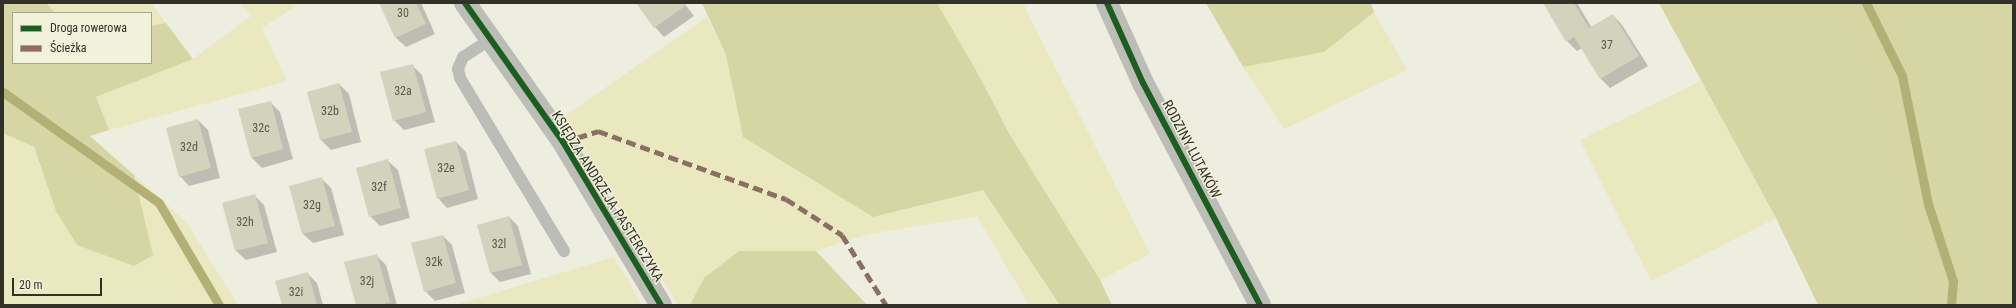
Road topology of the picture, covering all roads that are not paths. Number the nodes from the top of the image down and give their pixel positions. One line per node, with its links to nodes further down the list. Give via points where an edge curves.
1 (465, 3): 3 (street, KSIĘDZA ANDRZEJA PASTERCZYKA)
2 (1107, 3): 6 (street, RODZINY LUTAKÓW, via 1143,83)
3 (491, 39): 4 (lane, via 463,57 458,69 460,78); 5 (street, KSIĘDZA ANDRZEJA PASTERCZYKA, via 563,142)
4 (564, 251)
5 (661, 305)
6 (1260, 305)

